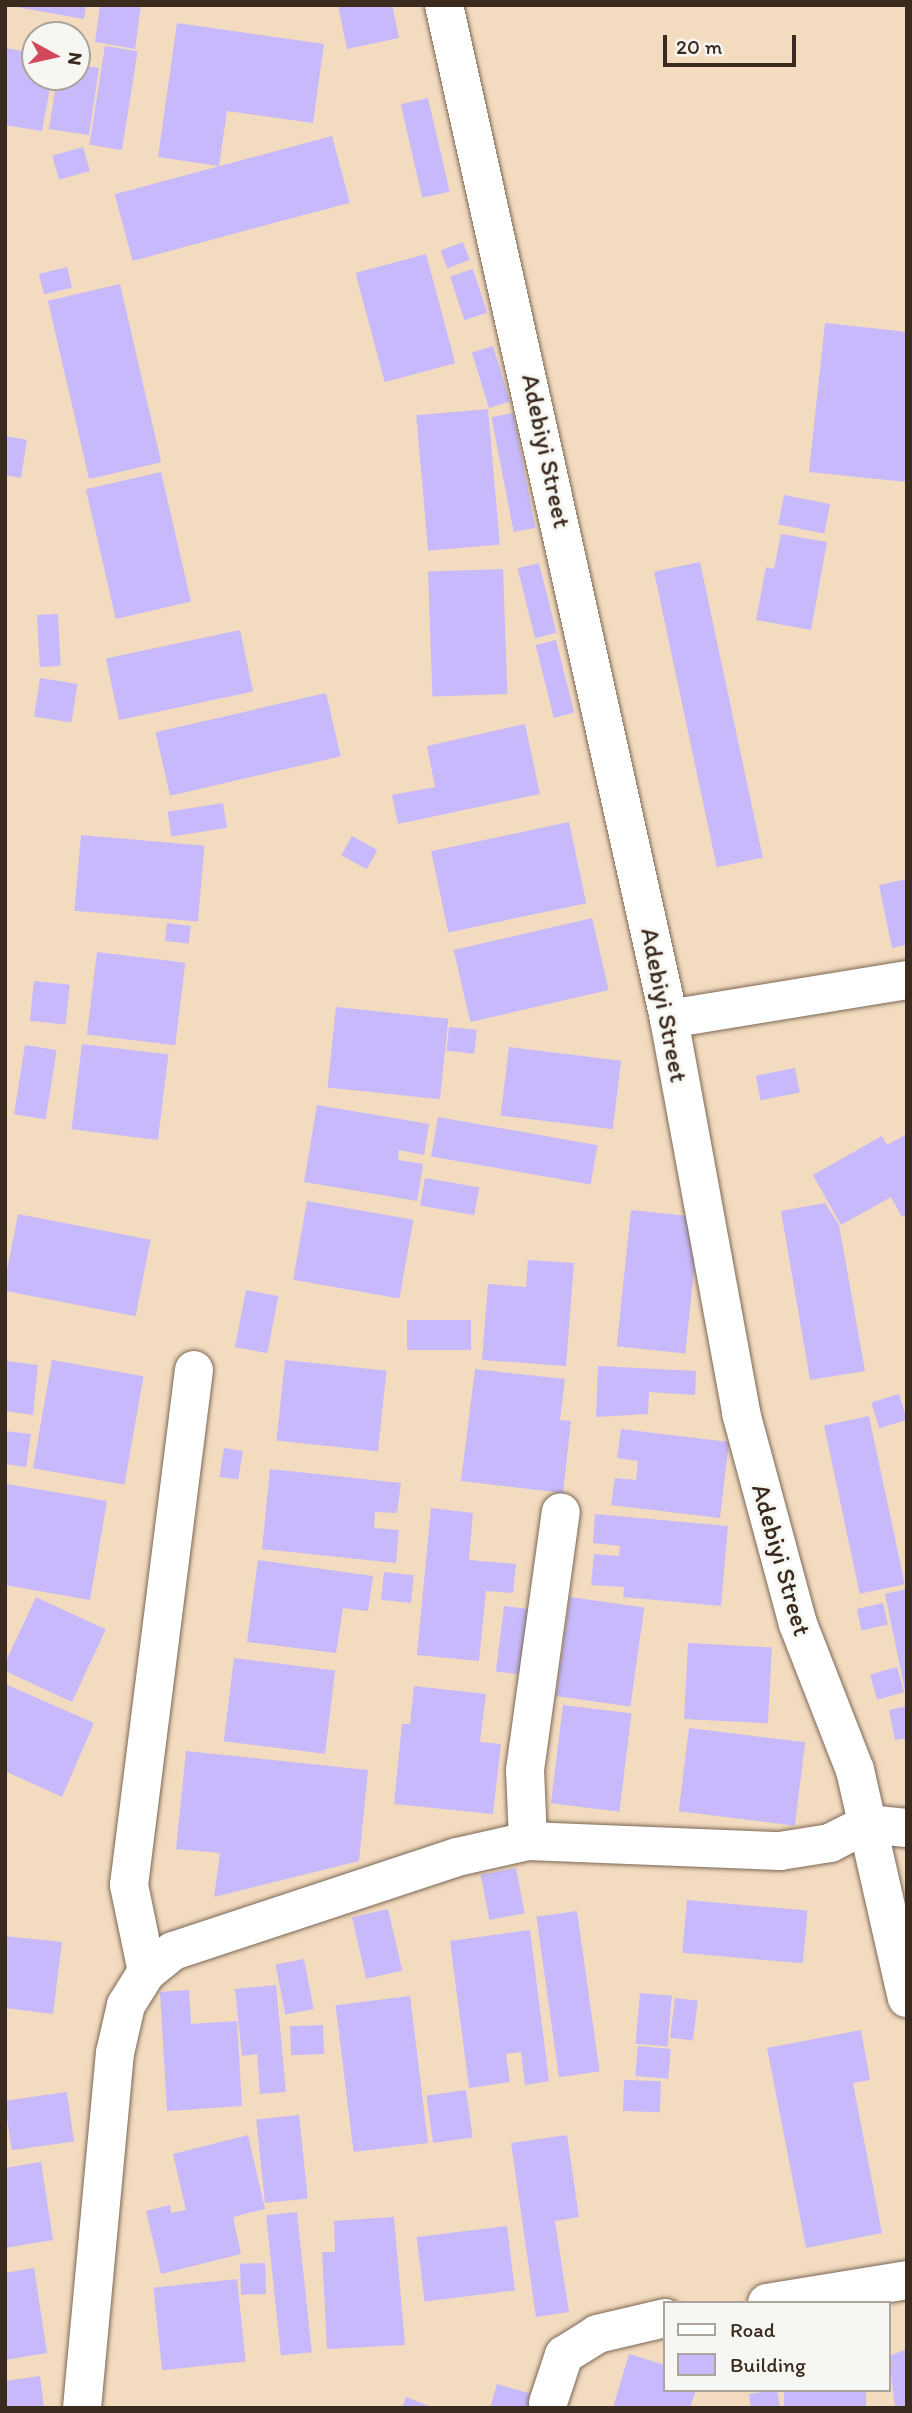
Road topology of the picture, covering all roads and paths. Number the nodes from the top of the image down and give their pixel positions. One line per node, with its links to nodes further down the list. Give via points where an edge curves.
1 (444, 5): 3 (street, Adebiyi Street)
2 (907, 979): 3 (street)
3 (669, 1019): 6 (street, Adebiyi Street, via 710,1264 772,1543 855,1770)
4 (194, 1370): 9 (street, via 129,1885)
5 (561, 1513): 8 (street, via 525,1770)
6 (867, 1824): 7 (street); 8 (street, via 830,1843 779,1851); 10 (street, Adebiyi Street)
7 (907, 1828)
8 (528, 1840): 9 (street, via 173,1951)
9 (147, 1972): 15 (street, via 126,2006 115,2053)
10 (907, 1998)
11 (907, 2280): 12 (street)
12 (779, 2301)
13 (664, 2318): 14 (street, via 597,2334 564,2355)
14 (548, 2403)
15 (82, 2408)

